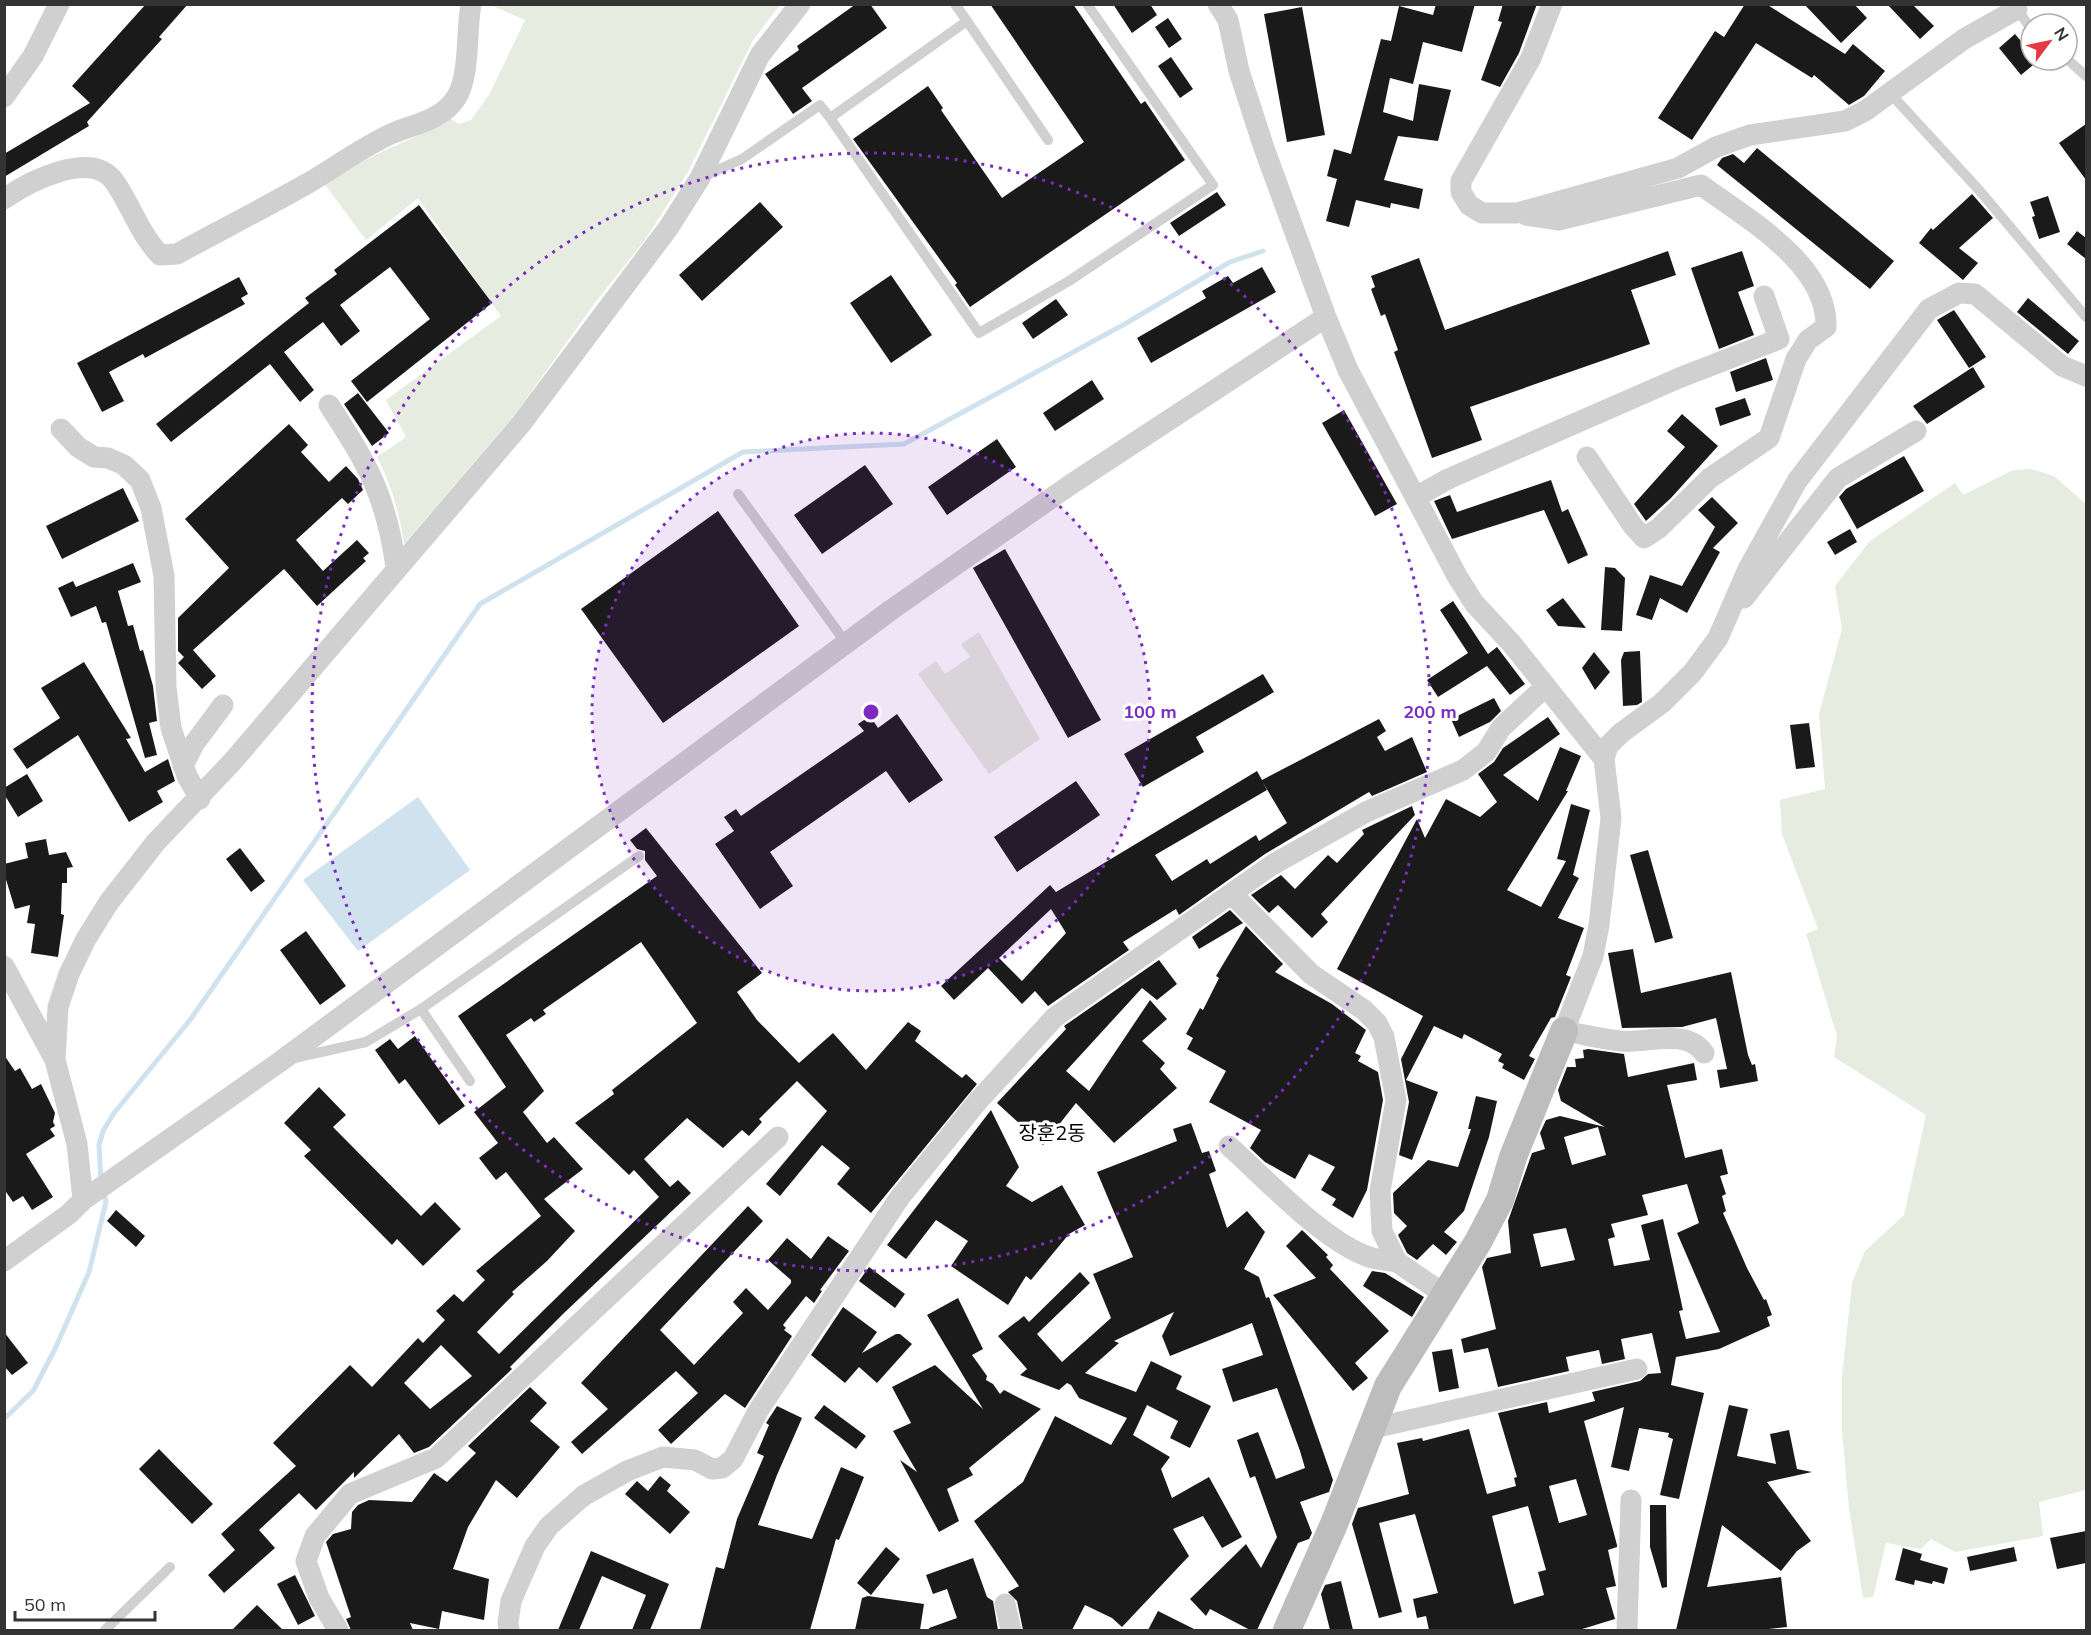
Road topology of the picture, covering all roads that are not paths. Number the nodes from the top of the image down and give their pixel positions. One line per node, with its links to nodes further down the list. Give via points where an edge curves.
1 (59, 4): 11 (street, via 33,56)
2 (471, 4): 15 (street, via 462,89 441,113 393,133 177,254 160,255 148,242 113,179 98,169 80,166 61,171)
3 (800, 4): 14 (street, via 760,55)
4 (955, 4): 9 (lane)
5 (1087, 4): 12 (lane, via 1213,185 1069,281 980,333)
6 (1218, 4): 18 (street, via 1228,20 1239,71 1264,148)
7 (1552, 4): 16 (street, via 1531,58 1461,181 1461,192 1469,205 1482,213)
8 (2015, 7): 10 (street)
9 (967, 21): 12 (lane); 13 (lane)
10 (1889, 92): 16 (street, via 1845,121 1750,135 1716,147 1678,168); 19 (lane)
11 (4, 98)
12 (830, 118): 14 (lane, via 820,105 742,159)
13 (1048, 140)
14 (700, 178): 27 (street, via 669,227 521,424)
15 (4, 199)
16 (1517, 213): 24 (street, via 1559,220 1701,185 1798,261 1815,281 1826,314 1826,327 1808,340 1796,359 1769,438 1710,478 1644,538)
17 (1764, 296): 26 (street, via 1779,339 1679,378 1448,479)
18 (1326, 317): 26 (street, via 1348,370); 29 (street, via 1061,492)
19 (2086, 317)
20 (2086, 376): 28 (street, via 2062,366 1975,294 1959,292 1929,309 1797,481 1748,569)
21 (329, 405): 27 (street, via 366,461 376,484 390,528)
22 (61, 429): 33 (street, via 94,457 124,465 140,480 151,508 164,576 168,707)
23 (1916, 432): 28 (street, via 1838,478)
24 (1587, 457)
25 (738, 494): 29 (lane)
26 (1416, 497): 30 (street, via 1474,603)
27 (396, 567): 34 (street)
28 (1729, 618): 32 (street, via 1687,680 1621,733 1608,746)
29 (846, 643): 42 (street)
30 (1546, 686): 32 (street); 36 (street, via 1501,728 1486,752 1463,770 1366,812 1272,865)
31 (223, 705): 33 (street)
32 (1604, 759): 39 (street, via 1611,818 1599,925 1593,956)
33 (183, 766): 34 (street)
34 (200, 799): 41 (street, via 137,865 86,939 58,1006)
35 (639, 856): 38 (lane)
36 (1232, 894): 48 (street, via 1311,974 1364,1010 1384,1037 1395,1100 1380,1191 1382,1231); 57 (street, via 1055,1017 1019,1054 900,1197 758,1411 733,1459 722,1468 712,1469 695,1460 663,1457 647,1462 583,1496 549,1526 517,1582 507,1623)
37 (4, 966): 41 (street)
38 (421, 1009): 42 (lane, via 366,1042); 43 (lane)
39 (1564, 1031): 40 (street, via 1622,1041 1682,1038 1697,1043); 49 (street, via 1513,1157 1500,1200)
40 (1704, 1053)
41 (55, 1060): 46 (street, via 77,1144)
42 (281, 1061): 46 (street)
43 (470, 1081)
44 (778, 1137): 56 (street, via 436,1458 350,1494 315,1536 306,1561 319,1598)
45 (1229, 1146): 48 (street, via 1344,1244 1370,1257)
46 (97, 1191): 47 (street)
47 (4, 1261)
48 (1396, 1262): 49 (street)
49 (1444, 1293): 51 (street, via 1388,1386)
50 (1637, 1369): 51 (street)
51 (1369, 1429): 59 (street, via 1334,1524)
52 (1631, 1500): 60 (street)
53 (170, 1567): 55 (lane)
54 (1005, 1605): 58 (street)
55 (105, 1630)
56 (338, 1630)
57 (510, 1630)
58 (1011, 1630)
59 (1287, 1630)
60 (1627, 1630)

